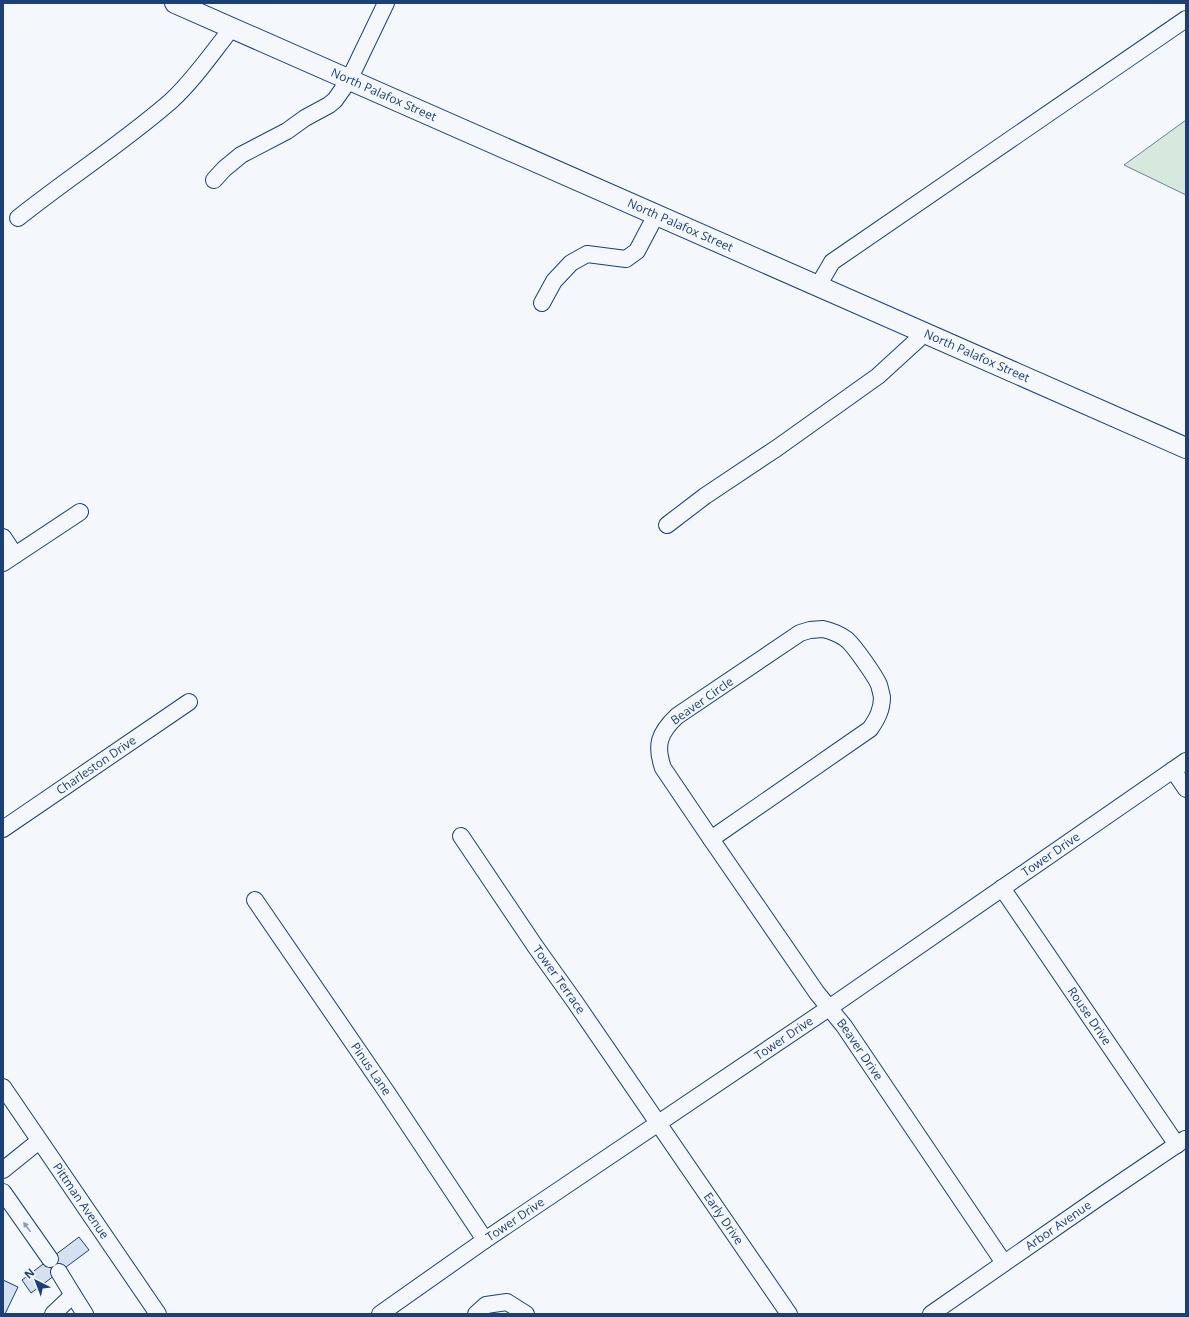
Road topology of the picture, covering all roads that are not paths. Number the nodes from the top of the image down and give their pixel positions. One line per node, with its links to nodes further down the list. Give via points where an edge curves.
1 (175, 3): 4 (main road, North Palafox Street)
2 (386, 3): 5 (street)
3 (1186, 19): 9 (street, via 832,262)
4 (232, 28): 5 (main road, North Palafox Street); 8 (street, via 172,100)
5 (349, 80): 6 (street, via 329,105 241,155); 7 (main road, North Palafox Street)
6 (214, 180)
7 (656, 215): 9 (main road, North Palafox Street); 10 (street, via 637,251 626,259 587,254 570,263 554,281)
8 (18, 218)
9 (818, 286): 11 (main road, North Palafox Street)
10 (542, 303)
11 (925, 333): 12 (main road, North Palafox Street); 14 (street, via 878,376)
12 (1186, 448)
13 (80, 512): 16 (street)
14 (667, 525)
15 (3, 537): 16 (street)
16 (9, 559)
17 (189, 702): 20 (street, Charleston Drive)
18 (1179, 765): 19 (street); 23 (street, Tower Drive)
19 (1186, 789)
20 (3, 829)
21 (461, 836): 27 (street, Tower Terrace)
22 (711, 840): 22 (street, Beaver Circle, via 663,768 659,747 661,735 667,725 800,633 823,629 847,640 879,684 882,696 878,718 870,729); 25 (street, Beaver Drive)
23 (1002, 888): 25 (street, Tower Drive); 29 (street, Rouse Drive)
24 (255, 900): 33 (street, Pinus Lane)
25 (829, 1008): 27 (street, Tower Drive); 34 (street, Beaver Drive, via 844,1026)
26 (3, 1087): 28 (street, Pittman Avenue)
27 (658, 1123): 33 (street, Tower Drive); 42 (street, Early Drive)
28 (39, 1141): 30 (street); 38 (street, Pittman Avenue)
29 (1182, 1142): 34 (street, Arbor Avenue)
30 (3, 1170)
31 (3, 1192): 32 (street)
32 (9, 1214): 35 (street, one-way to 32, via 55,1266)
33 (485, 1240): 39 (street, Tower Drive)
34 (1004, 1263): 43 (street, Arbor Avenue)
35 (73, 1295): 36 (street); 37 (street)
36 (53, 1314)
37 (85, 1314)
38 (158, 1314)
39 (380, 1314)
40 (476, 1314): 41 (street, via 486,1305 507,1302)
41 (526, 1314)
42 (789, 1314)
43 (931, 1314)

